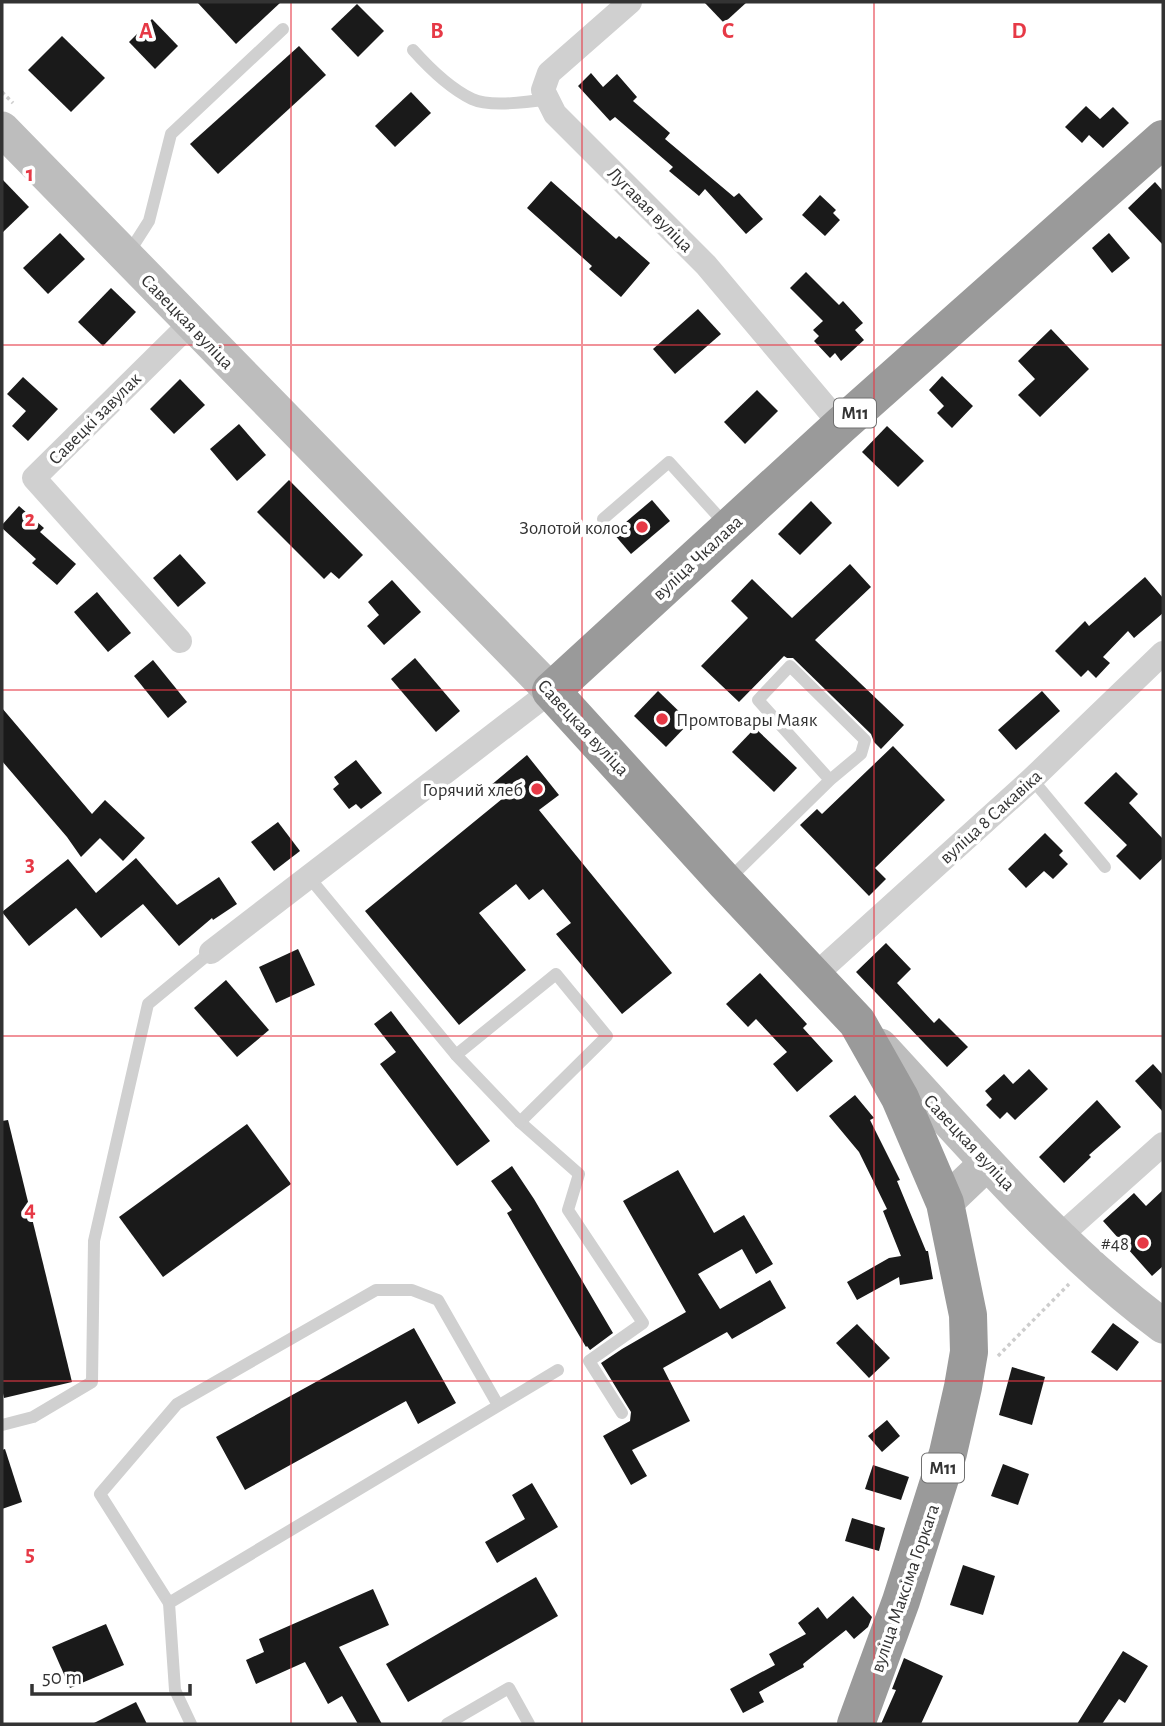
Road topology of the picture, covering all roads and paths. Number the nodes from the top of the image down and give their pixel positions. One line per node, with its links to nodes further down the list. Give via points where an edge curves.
1 (630, 2): 4 (street, via 549,73 543,90)
2 (283, 29): 7 (lane, via 171,134 149,221)
3 (413, 50): 4 (lane, via 438,76 474,100 514,104)
4 (548, 99): 9 (street, Лугавая вуліца, via 555,114 706,265)
5 (2, 129): 7 (main road, Савецкая вуліца)
6 (1163, 139): 9 (highway, вуліца Чкалава / М11)
7 (126, 257): 8 (main road, Савецкая вуліца)
8 (190, 324): 12 (street, Савецкі завулак, via 34,478); 14 (main road, Савецкая вуліца)
9 (841, 425): 11 (highway, вуліца Чкалава / М11)
10 (603, 519): 11 (lane, via 669,462)
11 (729, 528): 14 (highway, вуліца Чкалава / М11)
12 (180, 641)
13 (1163, 653): 15 (street, вуліца 8 Сакавіка)
14 (551, 691): 18 (street, вуліца Чкалава); 19 (highway, Савецкая вуліца / М11)
15 (1032, 779): 17 (lane); 21 (street, вуліца 8 Сакавіка)
16 (830, 780): 16 (lane, via 860,754 865,740 790,666 758,699); 19 (lane)
17 (1105, 867)
18 (308, 876): 20 (street, вуліца Чкалава); 23 (lane)
19 (726, 883): 21 (highway, Савецкая вуліца / М11)
20 (211, 952): 35 (lane, via 148,1004 94,1241 92,1382 33,1417)
21 (814, 976): 22 (highway, Савецкая вуліца / М11)
22 (857, 1021): 26 (main road, Савецкая вуліца); 27 (highway, вуліца Максіма Горкага / М11, via 900,1098)
23 (456, 1055): 24 (lane); 24 (lane, via 556,974 607,1036)
24 (520, 1122): 34 (lane, via 579,1174 568,1210 643,1323 589,1361)
25 (1162, 1147): 28 (street)
26 (987, 1163): 27 (main road); 28 (main road, Савецкая вуліца)
27 (945, 1203): 31 (highway, вуліца Максіма Горкага / М11, via 968,1315)
28 (1060, 1236): 29 (main road, Савецкая вуліца)
29 (1089, 1264): 30 (main road, Савецкая вуліца); 31 (path, via 991,1368)
30 (1163, 1326)
31 (967, 1364): 40 (highway, вуліца Максіма Горкага / М11, via 948,1453)
32 (558, 1370): 33 (lane)
33 (498, 1405): 36 (lane); 36 (lane, via 438,1300 412,1290 376,1290 177,1404 100,1494)
34 (622, 1413)
35 (2, 1425)
36 (169, 1603): 37 (lane, via 175,1690)
37 (191, 1724)
38 (447, 1724): 39 (lane, via 509,1688)
39 (529, 1724)
40 (856, 1724)

